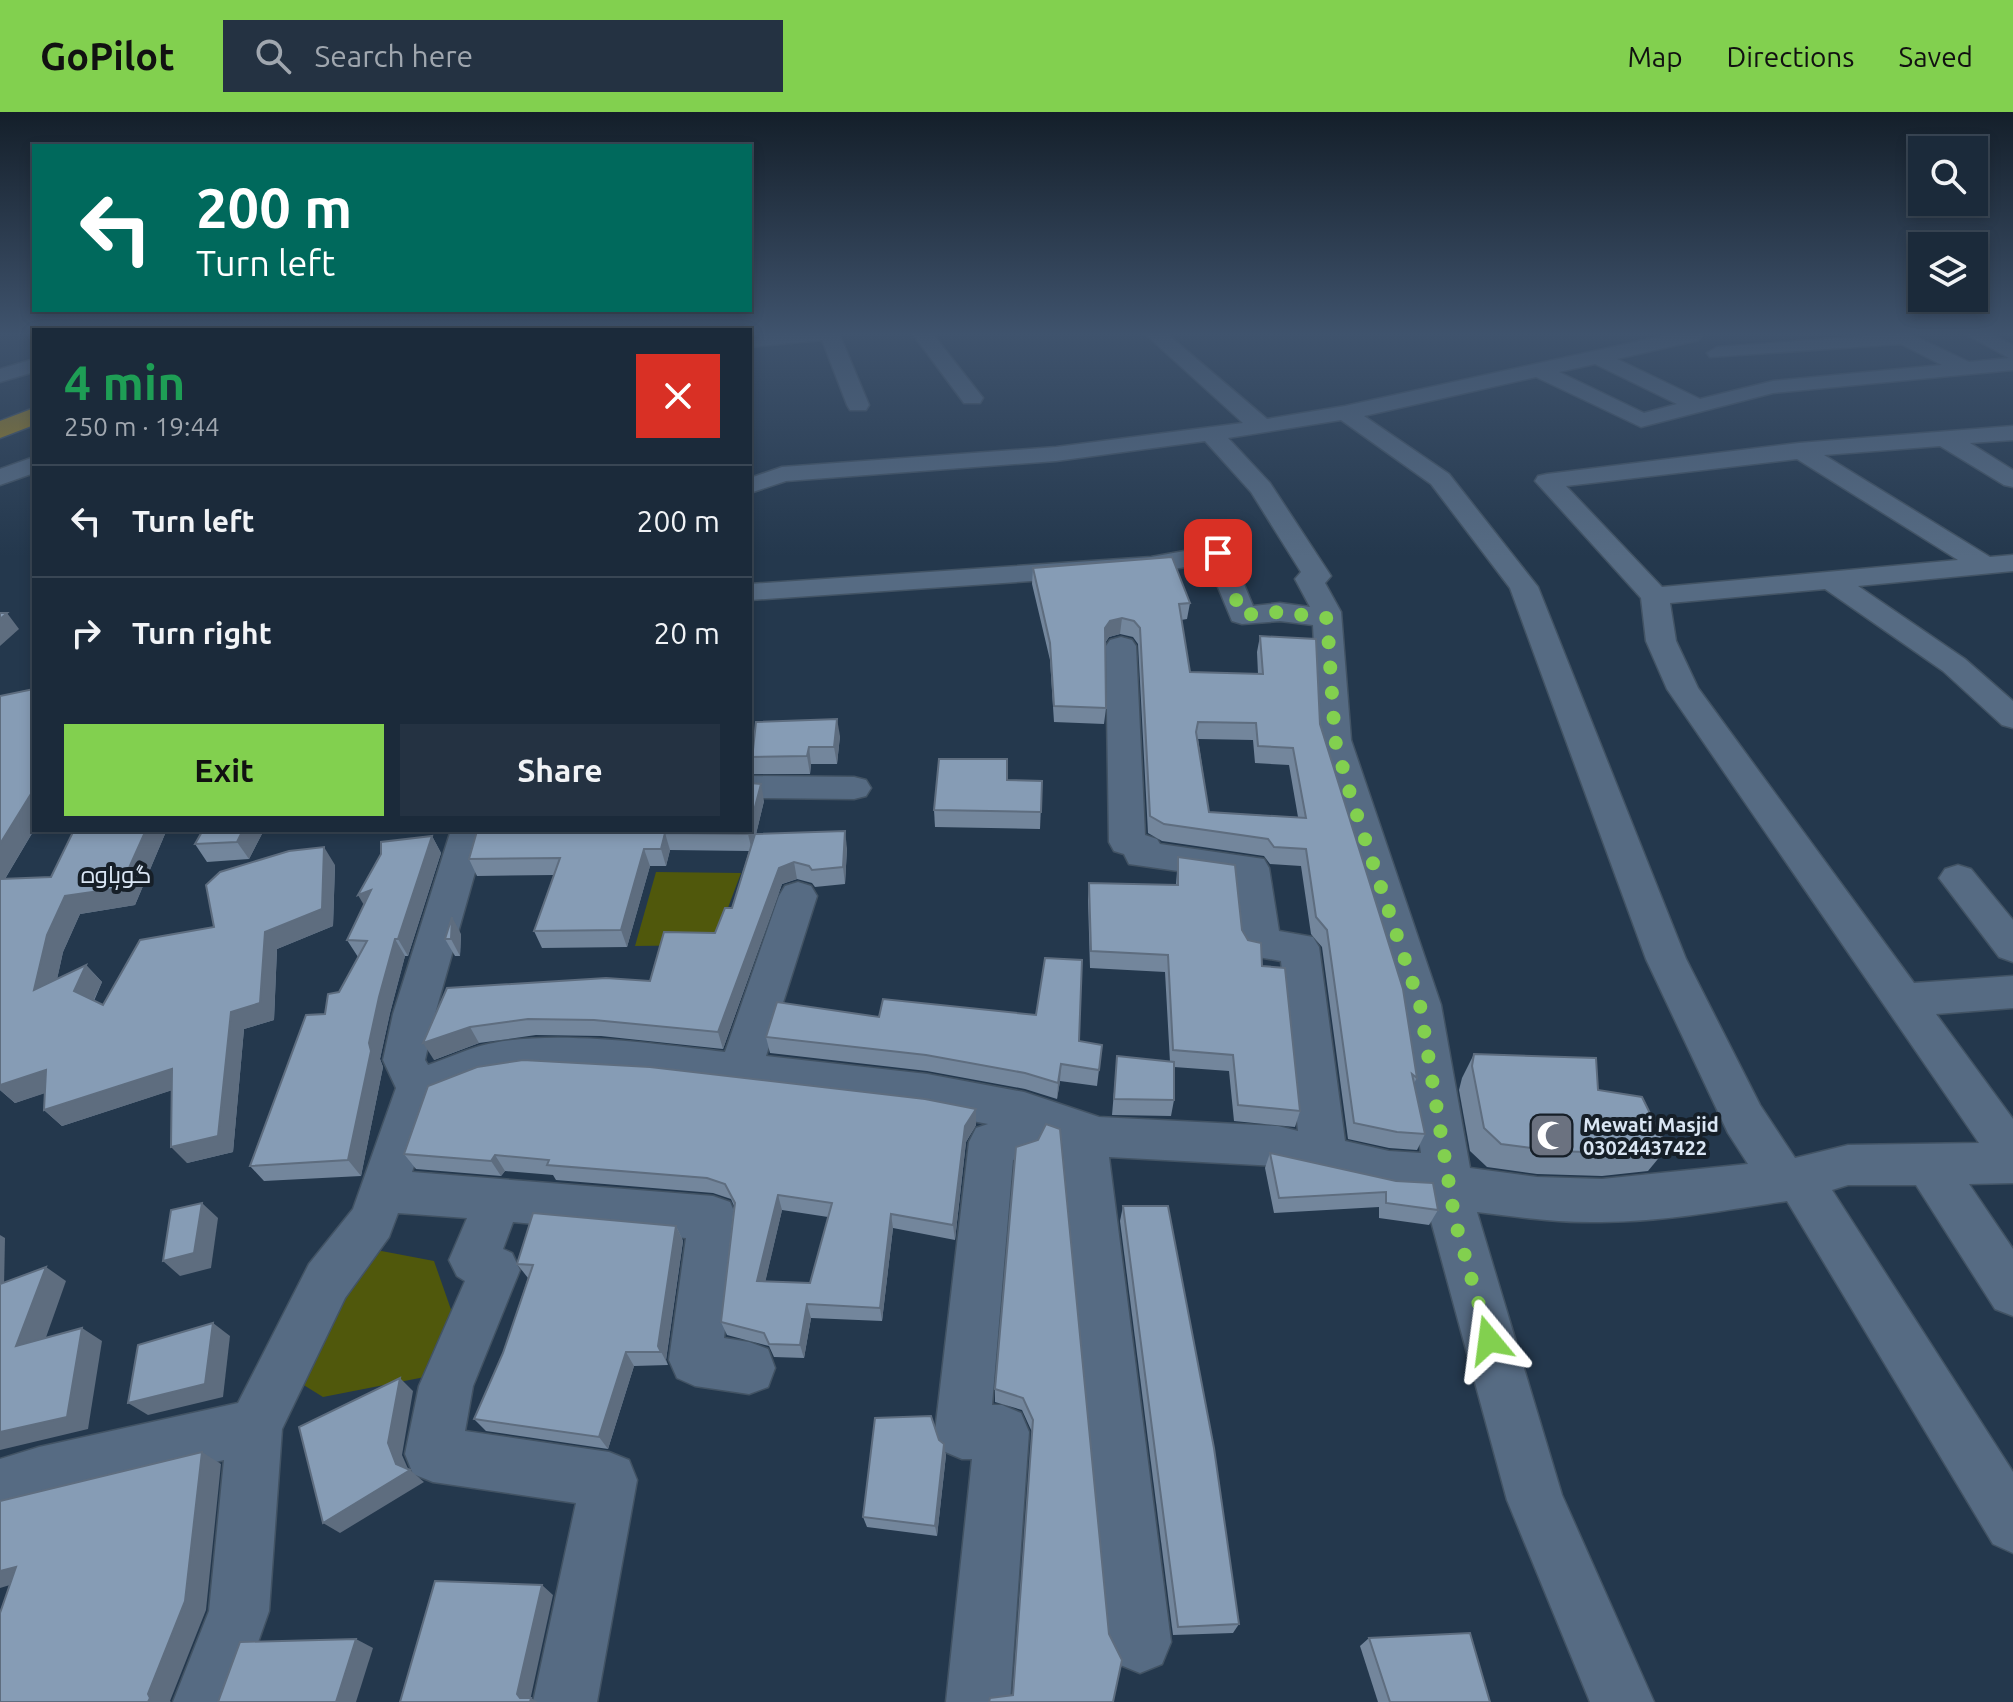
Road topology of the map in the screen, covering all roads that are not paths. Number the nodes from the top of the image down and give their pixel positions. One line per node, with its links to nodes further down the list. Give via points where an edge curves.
1 (1239, 407): 7 (street)
2 (1371, 407): 5 (street)
3 (1615, 407): 4 (street, via 1641,420)
4 (1693, 407)
5 (1345, 413): 7 (street); 41 (street, via 1440,479 1524,587 1666,959 1744,1119)
6 (32, 417): 8 (highway)
7 (1262, 427): 10 (street)
8 (0, 430)
9 (2013, 433): 11 (street)
10 (1212, 435): 16 (street, via 1056,454 782,474); 22 (street, via 1261,488 1317,576 1309,579)
11 (1946, 439): 12 (street); 15 (street)
12 (1799, 450): 18 (street); 21 (street, via 1547,481)
13 (32, 465): 14 (street)
14 (0, 478)
15 (2013, 480)
16 (752, 485)
17 (2013, 563): 18 (street)
18 (1983, 564): 19 (street)
19 (1831, 580): 21 (street); 24 (street, via 1954,665)
20 (752, 592): 22 (street, via 1151,565 1218,553 1242,615 1280,612)
21 (1655, 596): 32 (street, via 1661,641 1683,689)
22 (1327, 618): 42 (street, via 1335,740 1420,1005)
23 (1121, 646): 38 (street, via 1127,842 1144,848 1142,855 1251,868 1261,945 1299,947)
24 (2013, 718)
25 (752, 787): 26 (street)
26 (854, 788)
27 (468, 832): 34 (street, via 404,1060)
28 (1958, 878): 30 (street)
29 (798, 896): 33 (street)
30 (2013, 947)
31 (2013, 992): 32 (street)
32 (1906, 1000): 37 (street)
33 (740, 1070): 34 (street, via 532,1055 482,1063); 35 (street)
34 (418, 1088): 43 (street)
35 (1024, 1111): 36 (street); 53 (street, via 1021,1139 992,1142 962,1432 1002,1432)
36 (1083, 1131): 38 (street, via 1098,1137 1278,1146); 50 (street)
37 (2013, 1155)
38 (1324, 1157): 42 (street)
39 (2013, 1163): 40 (street)
40 (1930, 1166): 41 (street, via 1848,1165); 45 (street)
41 (1791, 1179): 42 (street, via 1602,1201 1537,1198); 49 (street)
42 (1448, 1181): 54 (street, via 1535,1500)
43 (383, 1191): 44 (street); 47 (street, via 372,1221 327,1281)
44 (498, 1199): 46 (street, via 713,1218 695,1360); 52 (street, via 474,1260 495,1270 446,1386 433,1454 609,1480)
45 (2013, 1292)
46 (749, 1368)
47 (255, 1426): 48 (street); 51 (street, via 239,1611)
48 (0, 1487)
49 (2013, 1524)
50 (1140, 1642)
51 (205, 1702)
52 (565, 1702)
53 (978, 1702)
54 (1622, 1702)

